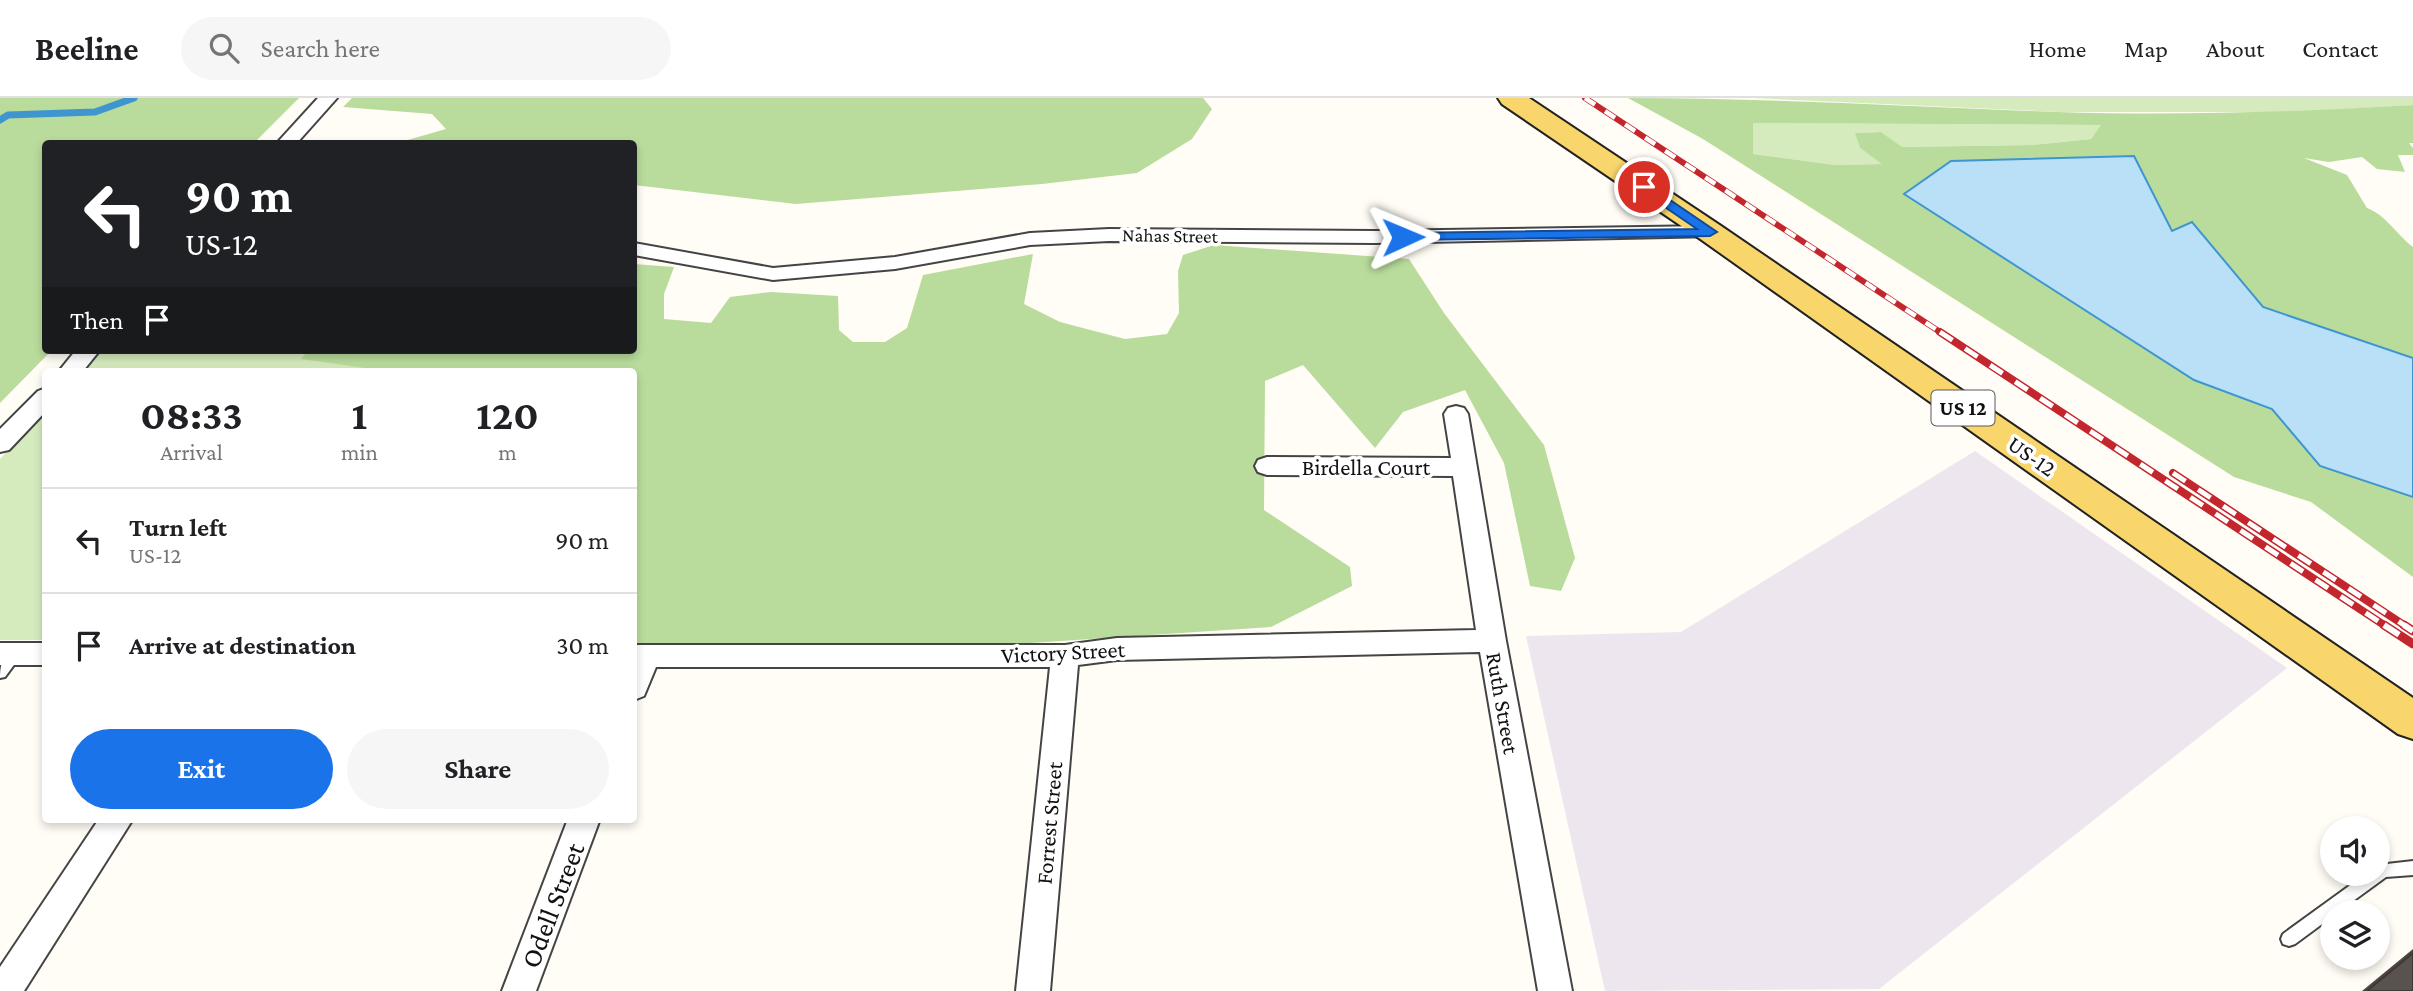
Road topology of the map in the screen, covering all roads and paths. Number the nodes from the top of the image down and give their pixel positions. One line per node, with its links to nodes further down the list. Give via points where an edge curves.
1 (328, 98): 3 (street)
2 (1511, 98): 4 (main road, US-12 / US 12)
3 (289, 140)
4 (1710, 232): 5 (street, Nahas Street, via 1109,235 1030,239 895,263 772,274); 18 (main road, US-12 / US 12)
5 (637, 250)
6 (85, 354): 7 (street)
7 (72, 368)
8 (42, 400): 10 (street)
9 (1456, 414): 12 (street, Ruth Street)
10 (0, 444)
11 (1266, 466): 12 (street, Birdella Court)
12 (1465, 467): 13 (street, Ruth Street)
13 (1492, 641): 16 (street, Victory Street, via 1117,649); 26 (street, Ruth Street)
14 (42, 655): 17 (street)
15 (640, 656): 16 (street, Victory Street)
16 (1065, 656): 25 (street, Forrest Street)
17 (5, 660)
18 (2413, 721)
19 (114, 823): 23 (street)
20 (582, 823): 24 (street, Odell Street)
21 (2413, 868): 22 (lane, via 2383,870)
22 (2289, 939)
23 (4, 991)
24 (519, 991)
25 (1033, 991)
26 (1555, 991)

